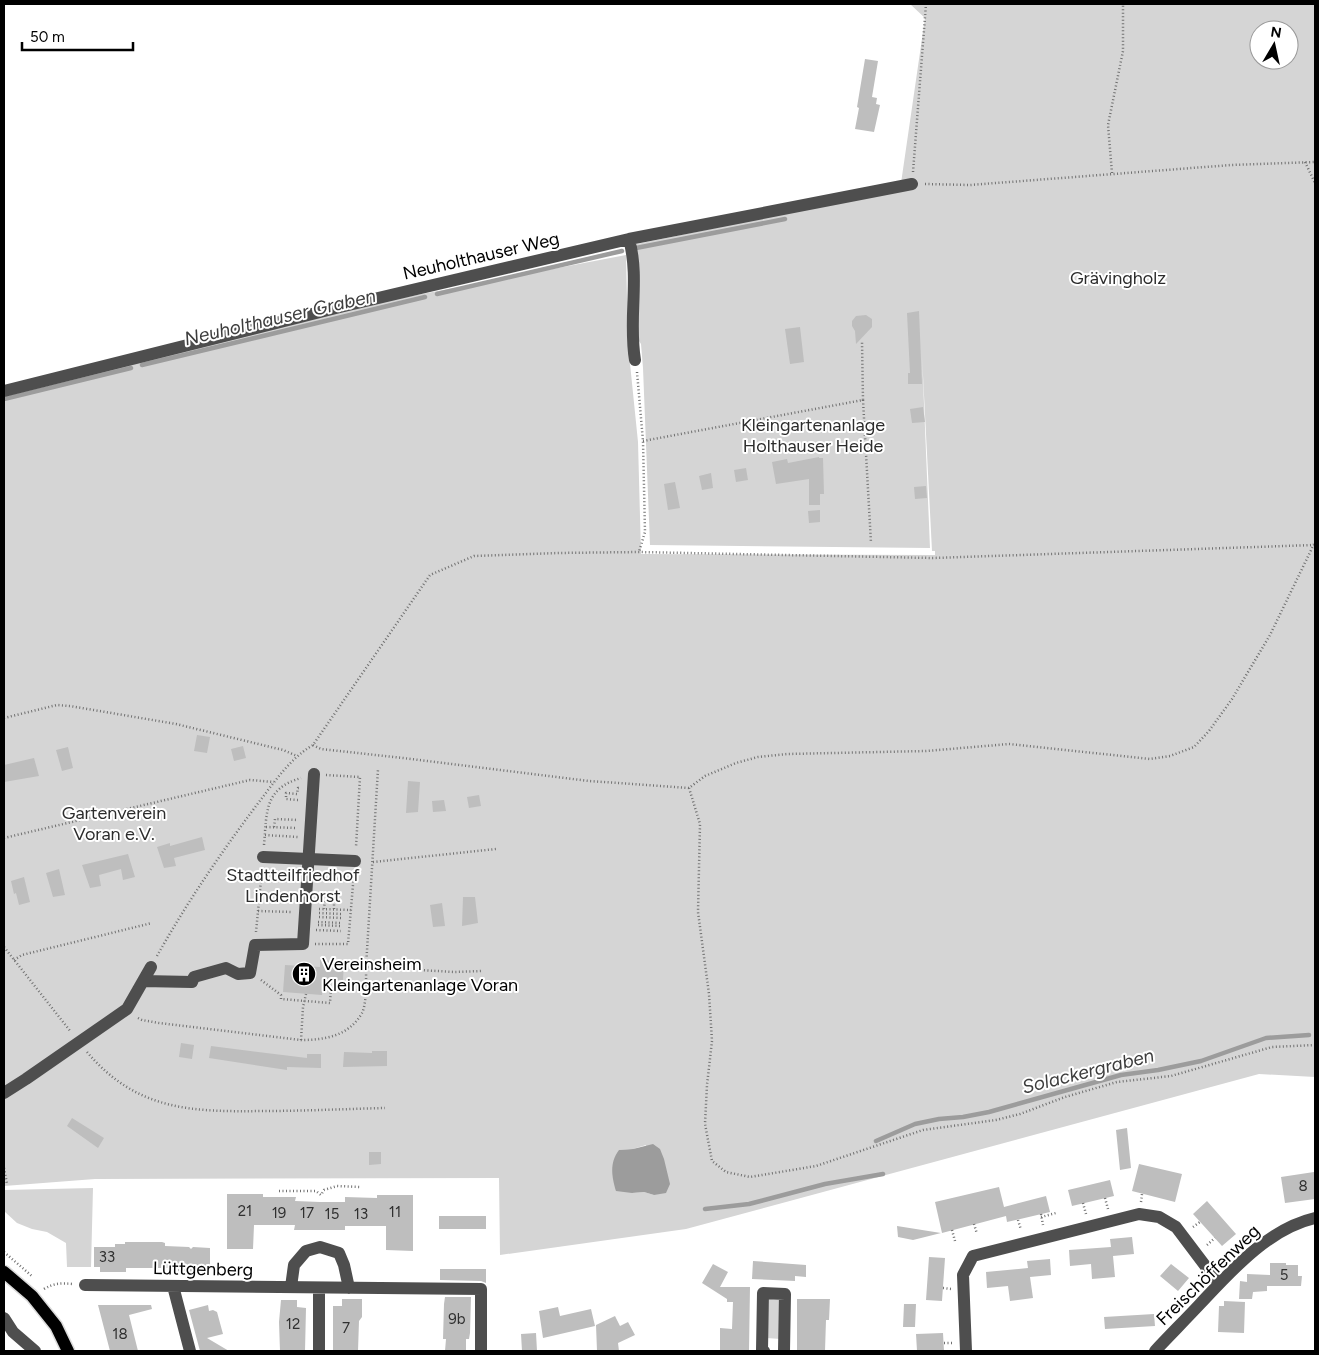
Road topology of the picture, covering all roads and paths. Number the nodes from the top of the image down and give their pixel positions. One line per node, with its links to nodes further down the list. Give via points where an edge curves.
1 (926, 4): 7 (path)
2 (1123, 4): 5 (path, via 1123,51 1108,126)
3 (1305, 162): 4 (path); 5 (path); 6 (path)
4 (1315, 162)
5 (1112, 174): 7 (path, via 970,185)
6 (1315, 183)
7 (912, 184): 8 (street, Neuholthauser Weg)
8 (630, 239): 10 (street, via 635,267 632,332); 11 (street, Neuholthauser Weg)
9 (862, 342): 12 (path)
10 (635, 360): 13 (path)
11 (4, 391)
12 (863, 400): 13 (path); 14 (path)
13 (643, 440): 16 (path, via 645,532)
14 (871, 543)
15 (1314, 543): 16 (path, via 933,558); 23 (path, via 1270,635 1232,699 1194,747 1150,759 1009,744 926,751 787,754 736,763 705,776)
16 (639, 552): 18 (path, via 474,556 430,575)
17 (4, 718): 19 (path, via 70,706 176,724)
18 (313, 745): 19 (path); 23 (path, via 321,750 542,776)
19 (297, 756): 22 (path)
20 (378, 769): 33 (path)
21 (314, 774): 24 (path, via 278,788 270,800); 28 (street); 32 (path, via 360,777)
22 (274, 782): 27 (path, via 250,780); 53 (path, via 222,850)
23 (689, 788): 64 (path, via 700,824 698,912 712,1041 705,1124 712,1161 726,1172 750,1177 816,1166 923,1130 996,1120 1117,1082 1171,1076 1272,1047)
24 (266, 826): 25 (path); 26 (path)
25 (274, 827): 25 (path, via 299,828 299,820 275,819)
26 (265, 835): 28 (path); 30 (path)
27 (4, 838)
28 (310, 838): 31 (street)
29 (496, 849): 33 (path)
30 (263, 857): 31 (street); 41 (path)
31 (309, 859): 32 (street); 34 (street)
32 (355, 861): 40 (path)
33 (373, 862): 54 (path)
34 (308, 878): 35 (path); 42 (street)
35 (343, 879)
36 (325, 899): 38 (path)
37 (334, 900): 39 (path)
38 (324, 909): 39 (path); 42 (path)
39 (334, 909): 40 (path)
40 (351, 910): 49 (path, via 348,944)
41 (258, 911): 42 (path); 50 (path)
42 (312, 913): 43 (path); 49 (street)
43 (342, 916)
44 (152, 923): 52 (path, via 22,955)
45 (314, 923): 46 (path)
46 (342, 924)
47 (314, 930): 48 (path)
48 (341, 930)
49 (303, 944): 50 (street)
50 (254, 945): 56 (street)
51 (4, 947): 52 (path)
52 (14, 960): 63 (path)
53 (151, 966): 57 (street)
54 (366, 967): 55 (path); 58 (path)
55 (483, 971)
56 (250, 973): 57 (street, via 238,974 226,968 194,977 192,982); 60 (path, via 273,988 281,999)
57 (144, 981): 61 (street)
58 (365, 991): 60 (path, via 331,988 330,1003); 62 (path, via 362,1012 350,1029 336,1036)
59 (306, 994): 60 (path)
60 (304, 1001): 62 (path)
61 (127, 1009): 62 (path, via 142,1020); 63 (street)
62 (301, 1040)
63 (79, 1042): 65 (street); 66 (path, via 93,1059 127,1088 185,1108 208,1112)
64 (1315, 1045)
65 (4, 1093)
66 (385, 1108)
67 (4, 1168): 68 (path)
68 (7, 1184)
69 (360, 1187): 71 (path, via 337,1186 324,1190)
70 (279, 1191): 71 (path, via 316,1191)
71 (321, 1195): 73 (path)
72 (1105, 1198): 76 (path)
73 (320, 1202)
74 (1083, 1203): 79 (path)
75 (1056, 1213): 82 (path, via 1041,1216)
76 (1109, 1215)
77 (1315, 1218): 89 (street, Freischöffenweg, via 1284,1229 1268,1240)
78 (1018, 1220): 84 (path)
79 (1088, 1220)
80 (974, 1224): 83 (path)
81 (952, 1230): 86 (path)
82 (1045, 1231)
83 (977, 1234)
84 (1023, 1237)
85 (1215, 1238): 87 (path)
86 (955, 1241)
87 (1202, 1250)
88 (4, 1272): 97 (main road, via 32,1296 56,1326)
89 (1219, 1284): 103 (street, via 1176,1227 1159,1218 1139,1214 973,1256 963,1275); 104 (street, Freischöffenweg)
90 (85, 1285): 91 (street, Lüttgenberg)
91 (173, 1286): 92 (street, Lüttgenberg); 98 (street)
92 (291, 1288): 93 (street, Lüttgenberg); 94 (street, via 294,1265 306,1251 320,1247 339,1253)
93 (319, 1288): 94 (street, Lüttgenberg); 99 (street)
94 (349, 1288): 100 (street, Lüttgenberg, via 481,1289)
95 (4, 1318): 96 (street, via 13,1332)
96 (35, 1351)
97 (68, 1351)
98 (190, 1351)
99 (319, 1351)
100 (481, 1351)
101 (764, 1351): 102 (street, via 763,1293 785,1294)
102 (784, 1351)
103 (966, 1351)
104 (1156, 1351)

